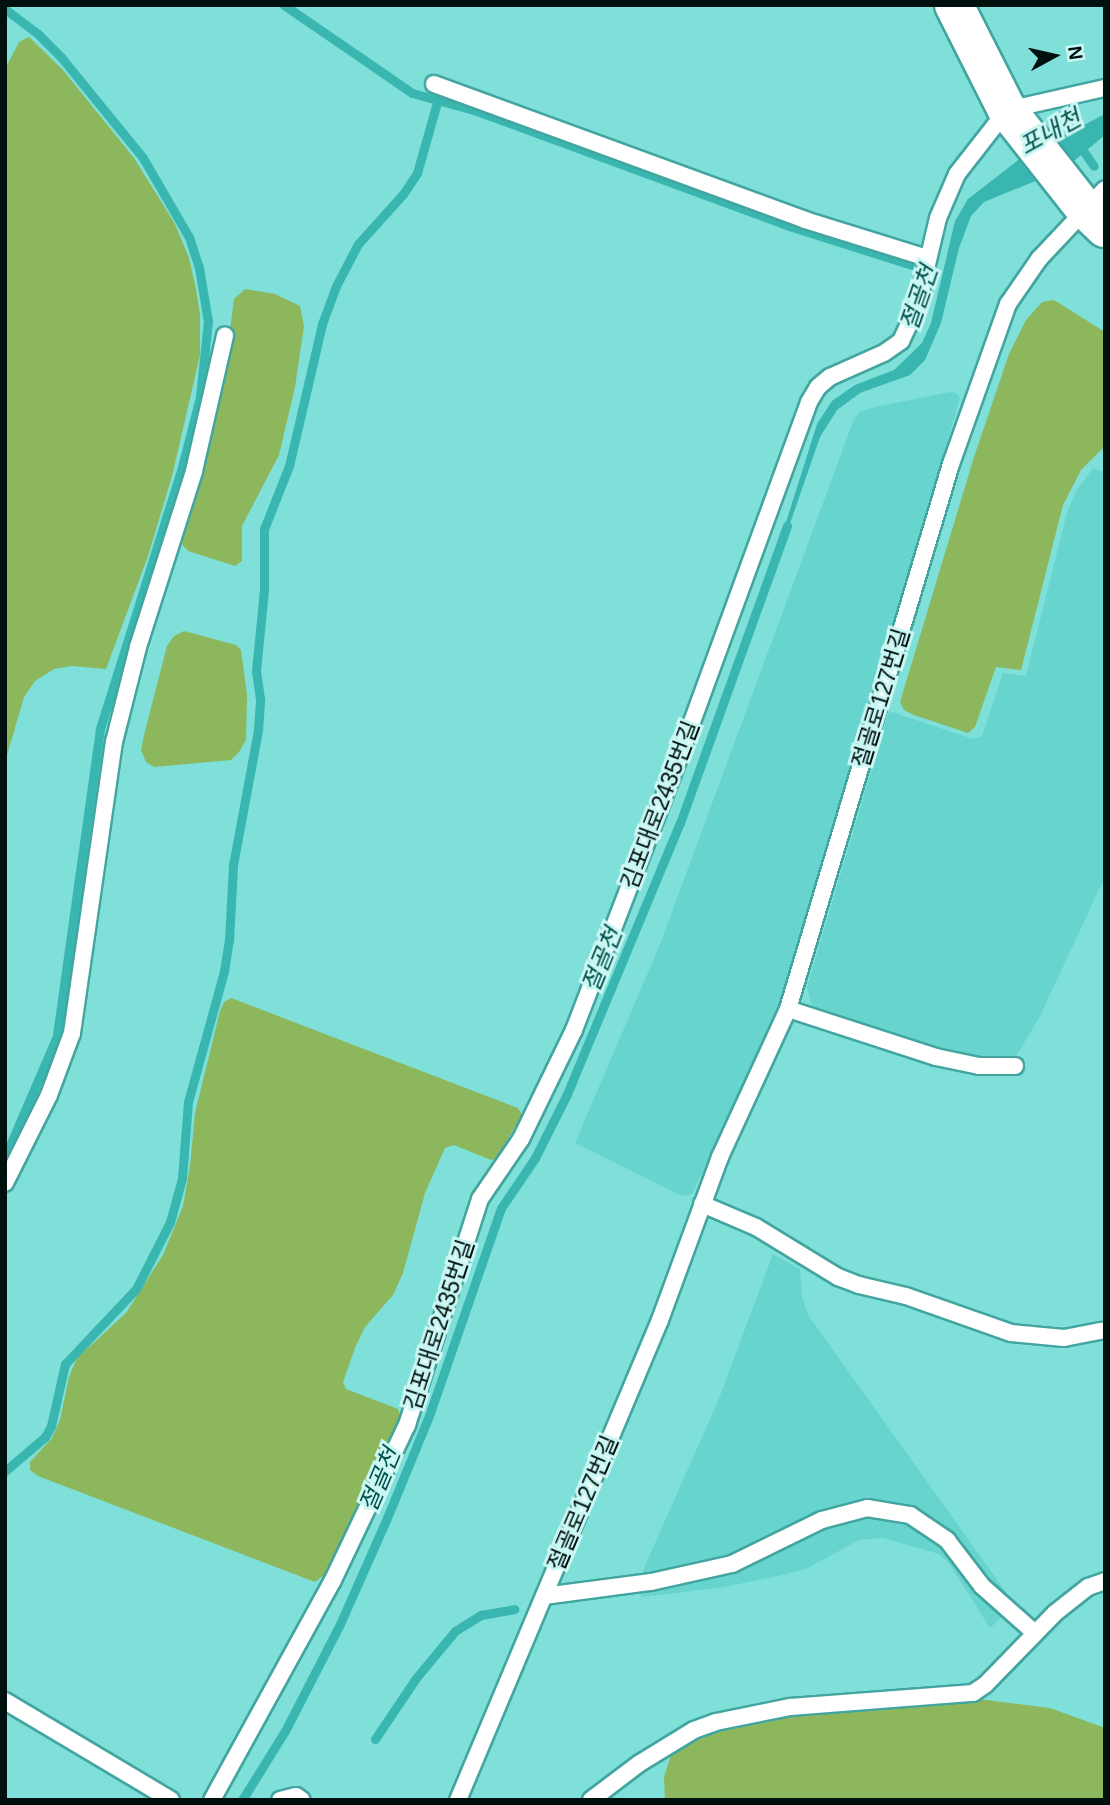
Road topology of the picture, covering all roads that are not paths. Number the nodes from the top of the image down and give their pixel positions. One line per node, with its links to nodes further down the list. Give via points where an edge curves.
1 (954, 5): 4 (street)
2 (434, 84): 6 (lane, via 793,215)
3 (1105, 88): 4 (lane)
4 (1016, 122): 5 (street); 6 (lane, 김포대로2435번길, via 957,174)
5 (1091, 203): 8 (lane, 절골로127번길, via 1039,258 1008,304 951,464)
6 (927, 258): 18 (lane, 김포대로2435번길, via 918,307 901,341 830,377 809,402 574,1030 521,1139 480,1199 407,1424 333,1580)
7 (225, 336): 10 (lane, via 194,471 138,647 114,742 72,1033 49,1095)
8 (788, 1009): 9 (lane, via 936,1057 979,1066); 11 (lane, 절골로127번길)
9 (1015, 1066)
10 (5, 1183)
11 (702, 1204): 12 (lane, via 757,1227 838,1278 859,1285 906,1296 1011,1333 1064,1338); 14 (lane, 절골로127번길, via 660,1320)
12 (1101, 1331)
13 (1105, 1581): 15 (lane, via 1088,1587)
14 (544, 1596): 15 (lane, via 732,1564 822,1520 867,1508 909,1515 947,1540 982,1586); 21 (lane, 절골로127번길)
15 (1035, 1633): 22 (lane, via 973,1693 790,1707 716,1722 640,1763)
16 (5, 1700): 17 (lane)
17 (171, 1800)
18 (212, 1800)
19 (280, 1800): 20 (lane, via 296,1796)
20 (302, 1800)
21 (458, 1800)
22 (591, 1800)

